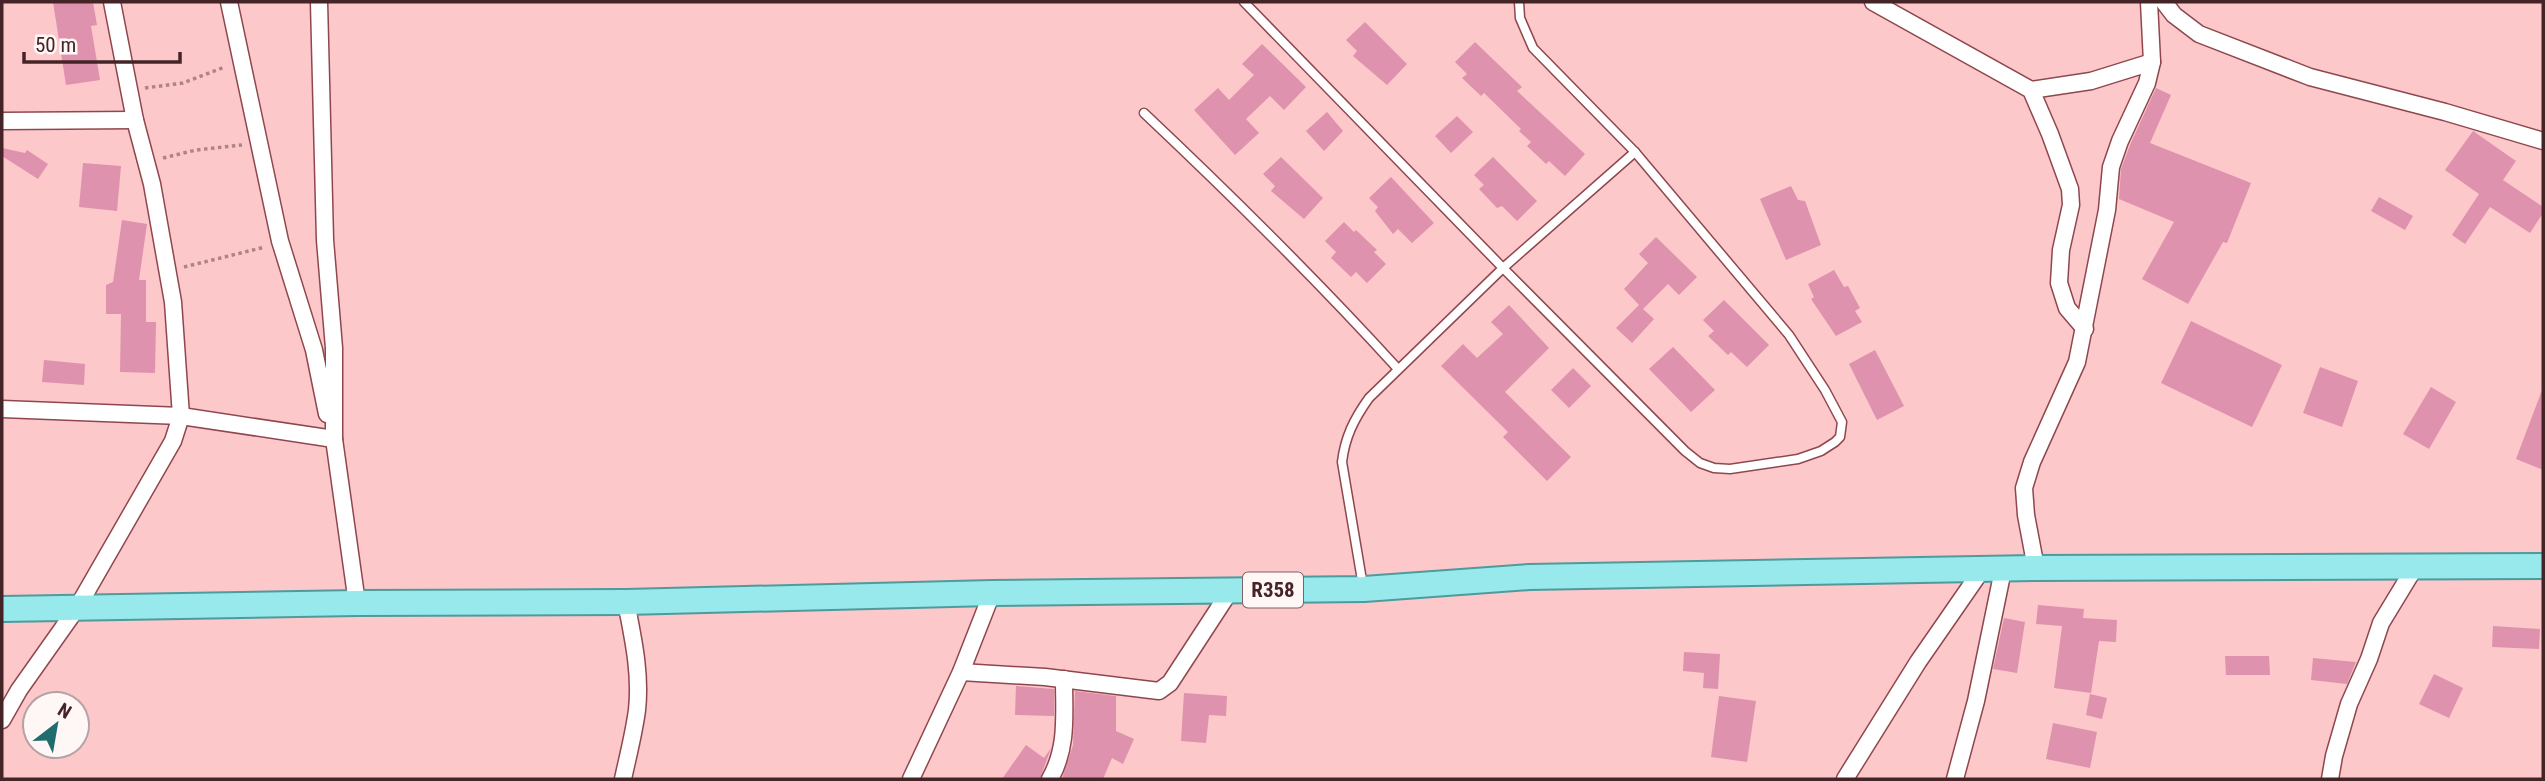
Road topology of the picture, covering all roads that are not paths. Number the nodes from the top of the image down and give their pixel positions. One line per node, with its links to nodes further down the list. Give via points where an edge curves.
1 (112, 2): 12 (street)
2 (229, 2): 21 (street, via 281,243 314,351)
3 (318, 2): 21 (street, via 324,240 334,348)
4 (1244, 2): 16 (lane)
5 (1519, 2): 15 (lane, via 1520,18 1533,48)
6 (1873, 2): 10 (street)
7 (2149, 2): 9 (street)
8 (2164, 2): 14 (street, via 2199,34 2310,77)
9 (2152, 62): 10 (street, via 2091,81); 17 (street, via 2111,167)
10 (2031, 90): 17 (street, via 2070,189 2059,283 2067,308)
11 (1144, 113): 18 (lane, via 1250,214)
12 (135, 120): 13 (street); 20 (street, via 173,302)
13 (2, 121)
14 (2543, 141)
15 (1635, 152): 16 (lane); 16 (lane, via 1788,335 1842,422 1835,442 1798,459 1730,469 1700,463)
16 (1503, 268): 18 (lane)
17 (2085, 329): 24 (street, via 2077,362 2024,488)
18 (1398, 369): 26 (lane, via 1369,398 1344,441 1342,462)
19 (2, 409): 20 (street)
20 (181, 416): 21 (street); 31 (street, via 173,441)
21 (332, 438): 30 (street)
22 (2543, 566): 23 (main road, R358)
23 (2415, 567): 24 (main road, R358); 41 (street, via 2381,623 2349,704)
24 (2036, 569): 25 (main road, R358)
25 (1992, 570): 26 (main road, R358, via 1529,577); 39 (street, via 1917,662); 40 (street, via 1976,701)
26 (1364, 589): 27 (main road, R358)
27 (1230, 591): 28 (main road, R358); 34 (street, via 1170,683 1159,691)
28 (992, 593): 29 (main road, R358); 33 (street)
29 (626, 602): 30 (main road, R358); 36 (street, via 638,685)
30 (356, 603): 31 (main road, R358)
31 (77, 608): 32 (main road, R358); 35 (street)
32 (2, 609)
33 (961, 672): 34 (street); 37 (street)
34 (1064, 679): 38 (street, via 1063,742)
35 (2, 720)
36 (623, 779)
37 (911, 779)
38 (1050, 779)
39 (1846, 779)
40 (1955, 779)
41 (2330, 779)

